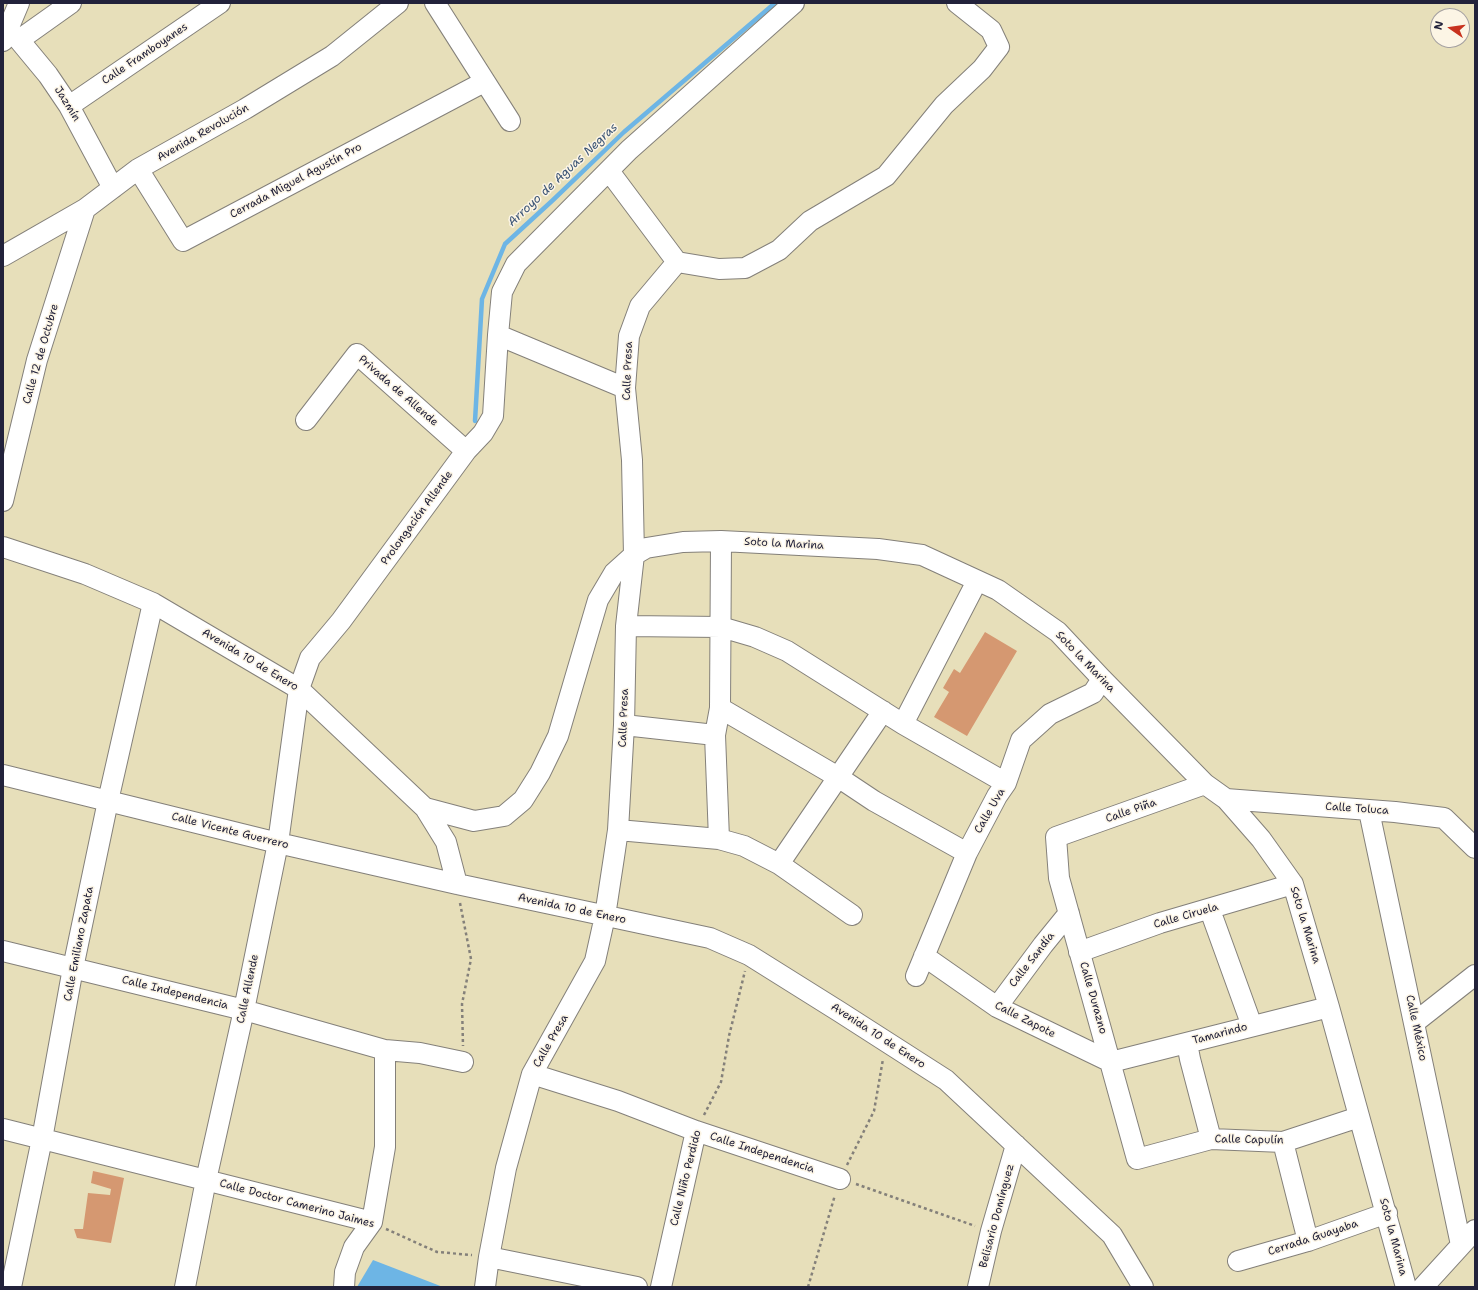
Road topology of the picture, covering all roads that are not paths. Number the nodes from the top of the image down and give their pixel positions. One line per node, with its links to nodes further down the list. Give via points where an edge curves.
1 (19, 3): 8 (street)
2 (71, 3): 8 (street)
3 (220, 3): 10 (street, Calle Framboyanes)
4 (398, 3): 12 (street, Avenida Revolución, via 332,56 245,109)
5 (435, 3): 9 (street)
6 (794, 3): 13 (street, Prolongación Allende, via 629,150)
7 (957, 3): 17 (street, via 991,30 999,47 982,69 944,105 886,176 810,221 779,250 745,268 719,269)
8 (10, 37): 10 (street, Jazmín, via 48,75)
9 (484, 82): 11 (street); 12 (street, Cerrada Miguel Agustín Pro, via 183,241)
10 (69, 106): 14 (street, Jazmín)
11 (510, 121)
12 (138, 169): 14 (street, Avenida Revolución)
13 (609, 171): 17 (street); 18 (street, Prolongación Allende, via 516,264 502,292)
14 (113, 188): 15 (street, Avenida Revolución)
15 (85, 209): 16 (street, Avenida Revolución); 22 (street, Calle 12 de Octubre, via 37,360)
16 (3, 256)
17 (677, 262): 19 (street, Calle Presa, via 640,306 629,336)
18 (498, 334): 19 (street); 21 (street, Prolongación Allende, via 493,416 483,433)
19 (625, 388): 25 (street, Calle Presa, via 632,460)
20 (306, 420): 21 (street, Privada de Allende, via 357,354)
21 (466, 451): 31 (street, Prolongación Allende, via 341,621 310,658)
22 (3, 501)
23 (721, 541): 25 (street, Soto la Marina, via 683,542 646,548); 26 (street, Soto la Marina, via 878,549 922,555); 29 (street)
24 (3, 547): 27 (street, Avenida 10 de Enero, via 86,574)
25 (634, 555): 28 (street, Calle Presa); 43 (street, Soto la Marina, via 614,573 598,600 558,736 523,800 504,816 474,821)
26 (977, 581): 30 (street, Soto la Marina, via 997,598 1058,632); 34 (street)
27 (153, 603): 31 (street, Avenida 10 de Enero); 42 (street, Calle Emiliano Zapata)
28 (626, 626): 29 (street); 35 (street, Calle Presa)
29 (721, 627): 32 (street); 33 (street, via 755,637 787,651)
30 (1102, 679): 39 (street, Calle Uva, via 1093,693 1050,714 1022,740); 40 (street, Soto la Marina)
31 (299, 688): 43 (street, Avenida 10 de Enero); 48 (street, Calle Allende)
32 (720, 708): 36 (street); 38 (street)
33 (883, 711): 34 (street); 38 (street)
34 (903, 724): 39 (street)
35 (624, 725): 36 (street); 45 (street, Calle Presa)
36 (715, 735): 47 (street)
37 (3, 774): 42 (street, Calle Vicente Guerrero)
38 (838, 777): 50 (street, via 874,801); 51 (street)
39 (1006, 783): 50 (street, Calle Uva)
40 (1206, 784): 41 (street, Soto la Marina); 46 (street, Calle Piña)
41 (1226, 800): 44 (street, Calle Toluca); 53 (street, Soto la Marina, via 1261,839)
42 (108, 801): 48 (street, Calle Vicente Guerrero); 61 (street, Calle Emiliano Zapata)
43 (425, 808): 52 (street, Avenida 10 de Enero, via 446,842)
44 (1369, 811): 49 (street, Calle Toluca, via 1444,818); 67 (street, Calle México)
45 (618, 830): 47 (street); 57 (street, Calle Presa)
46 (1056, 837): 55 (street, Calle Durazno, via 1059,878)
47 (719, 839): 51 (street, via 744,846)
48 (278, 842): 52 (street, Calle Vicente Guerrero); 66 (street, Calle Allende)
49 (1475, 848)
50 (967, 853): 60 (street, Calle Uva)
51 (779, 864): 56 (street)
52 (457, 884): 57 (street, Avenida 10 de Enero)
53 (1293, 884): 54 (street, Calle Ciruela); 65 (street, Soto la Marina)
54 (1210, 910): 59 (street, Calle Ciruela, via 1160,923); 68 (street)
55 (1069, 914): 59 (street, Calle Durazno); 64 (street, Calle Sandía)
56 (852, 915)
57 (605, 916): 73 (street, Calle Presa, via 595,961); 80 (street, Avenida 10 de Enero, via 710,938 749,955 946,1080)
58 (3, 951): 61 (street, Calle Independencia)
59 (1079, 952): 72 (street, Calle Durazno)
60 (924, 956): 63 (street, Calle Uva); 64 (street, Calle Zapote)
61 (73, 968): 66 (street, Calle Independencia); 77 (street, Calle Emiliano Zapata)
62 (1475, 975): 67 (street)
63 (916, 976)
64 (996, 1007): 72 (street, Calle Zapote)
65 (1329, 1007): 68 (street, Tamarindo); 74 (street, Soto la Marina)
66 (244, 1010): 70 (street, Calle Independencia); 83 (street, Calle Allende)
67 (1414, 1023): 88 (street, Calle México)
68 (1252, 1026): 69 (street, Tamarindo)
69 (1187, 1043): 72 (street, Tamarindo); 78 (street)
70 (385, 1050): 71 (street, Calle Independencia, via 420,1053); 85 (street, via 385,1147)
71 (463, 1062)
72 (1111, 1062): 81 (street, Calle Durazno)
73 (532, 1074): 76 (street, Calle Independencia); 89 (street, Calle Presa, via 506,1168)
74 (1359, 1117): 79 (street, Calle Capulín); 84 (street, Soto la Marina)
75 (3, 1129): 77 (street, Calle Doctor Camerino Jaimes)
76 (696, 1131): 82 (street, Calle Independencia); 96 (street, Calle Niño Perdido)
77 (42, 1139): 83 (street, Calle Doctor Camerino Jaimes); 91 (street, Calle Emiliano Zapata)
78 (1211, 1139): 79 (street, Calle Capulín); 81 (street, Calle Capulín)
79 (1283, 1142): 87 (street)
80 (1016, 1146): 97 (street, Belisario Domínguez, via 991,1231); 98 (street, Avenida 10 de Enero, via 1112,1235)
81 (1137, 1159)
82 (840, 1179)
83 (206, 1180): 85 (street, Calle Doctor Camerino Jaimes); 92 (street, Calle Allende)
84 (1387, 1213): 87 (street, Cerrada Guayaba); 99 (street, Soto la Marina)
85 (372, 1222): 93 (street, via 354,1247 345,1272)
86 (1475, 1230): 88 (street)
87 (1308, 1241): 90 (street, Cerrada Guayaba)
88 (1461, 1245): 100 (street)
89 (489, 1257): 94 (street, Calle Presa); 95 (street)
90 (1238, 1261)
91 (11, 1287)
92 (185, 1287)
93 (344, 1287)
94 (485, 1287)
95 (637, 1287)
96 (661, 1287)
97 (978, 1287)
98 (1143, 1287)
99 (1406, 1287)
100 (1423, 1287)

